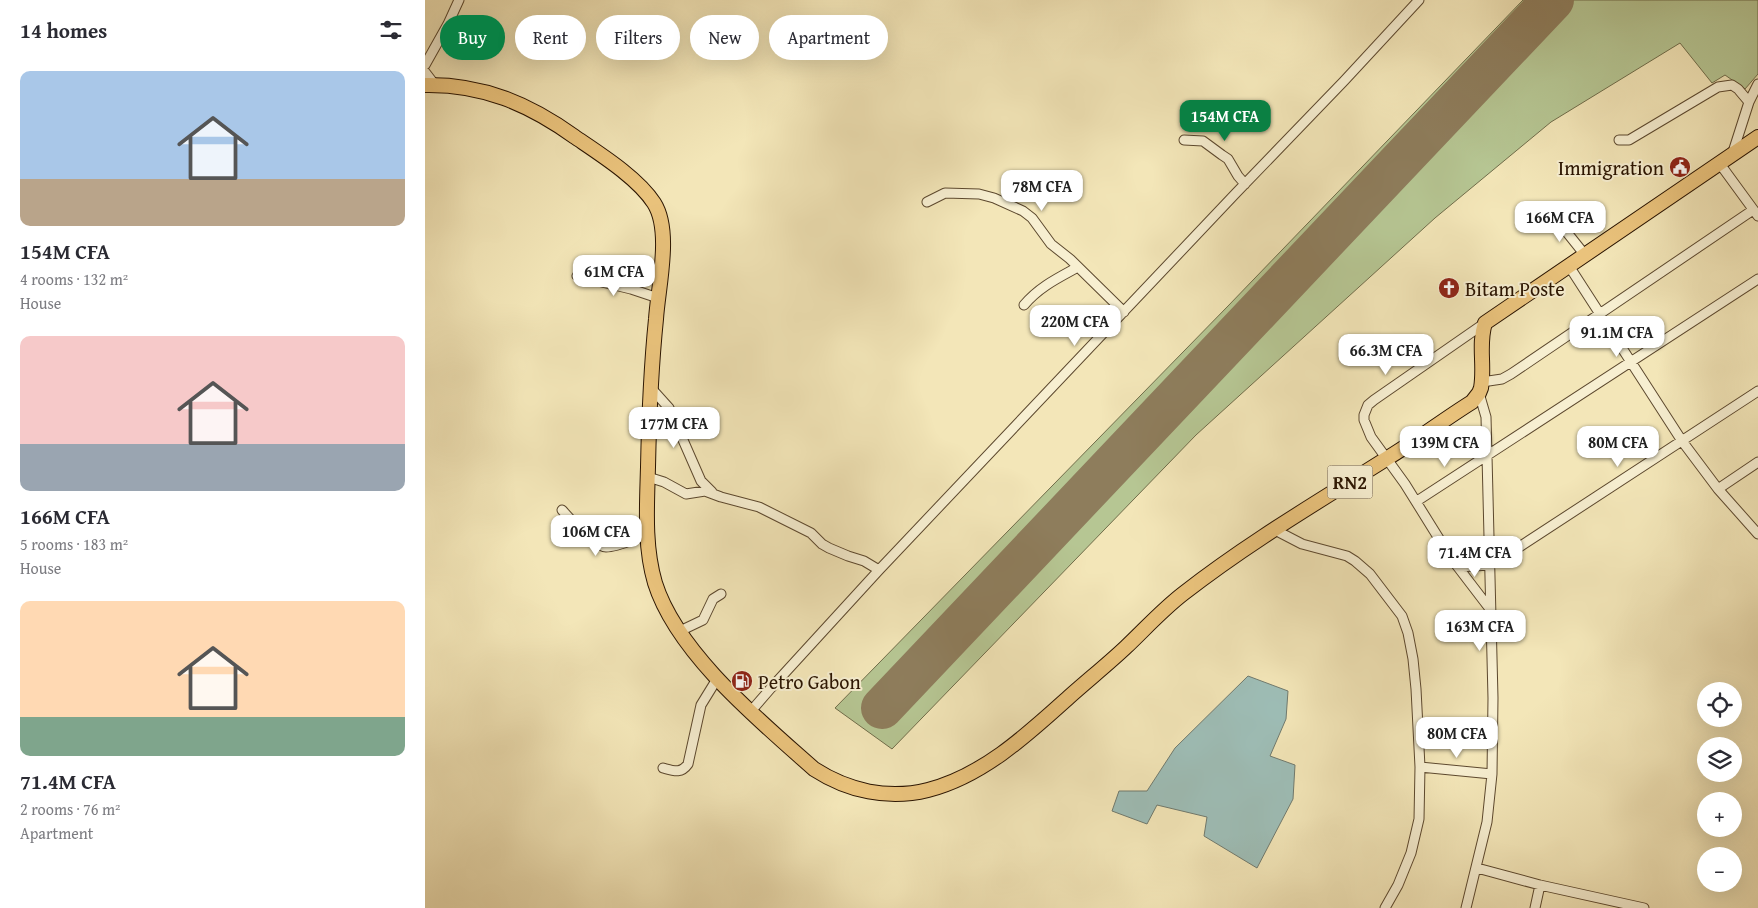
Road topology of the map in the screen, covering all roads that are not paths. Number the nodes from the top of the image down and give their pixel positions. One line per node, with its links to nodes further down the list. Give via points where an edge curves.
1 (459, 0): 3 (street)
2 (1419, 0): 13 (street)
3 (425, 64)
4 (425, 72): 6 (street)
5 (1758, 84): 7 (street)
6 (430, 85): 22 (highway, RN2, via 487,92 529,107 602,155 634,182 655,205 660,220 663,259)
7 (1749, 102): 10 (street, via 1733,85 1718,87 1629,140); 11 (street)
8 (1758, 137): 11 (highway)
9 (1183, 140): 13 (street, via 1203,141 1228,159)
10 (1619, 140)
11 (1732, 155): 12 (highway)
12 (1721, 164): 15 (street); 17 (highway)
13 (1245, 184): 24 (street)
14 (927, 202): 19 (street, via 951,192 979,194 1011,205 1029,215 1051,244)
15 (1756, 213): 25 (street)
16 (1553, 215): 17 (street)
17 (1585, 255): 18 (highway)
18 (1569, 266): 25 (street); 26 (highway)
19 (1078, 267): 23 (street, via 1044,286); 24 (street)
20 (577, 276): 22 (street)
21 (1758, 279): 27 (street)
22 (658, 298): 28 (highway, RN2)
23 (1025, 305)
24 (1124, 312): 45 (street)
25 (1599, 314): 27 (street); 29 (street, via 1511,374)
26 (1485, 323): 29 (highway, via 1481,341); 33 (street, via 1368,405 1364,420 1371,437)
27 (1632, 362): 31 (street); 32 (street)
28 (651, 388): 35 (highway, RN2); 37 (street, via 669,408 701,481)
29 (1481, 388): 32 (street); 33 (highway, RN2, via 1472,402)
30 (1758, 391): 31 (street)
31 (1682, 441): 36 (street); 43 (street)
32 (1487, 456): 38 (street); 43 (street)
33 (1388, 458): 38 (street); 40 (highway, RN2)
34 (1758, 462): 36 (street)
35 (647, 477): 37 (street, via 686,494); 42 (highway, RN2)
36 (1718, 490): 41 (street)
37 (713, 493): 45 (street, via 759,507 805,530 829,548)
38 (1417, 501): 44 (street)
39 (561, 510): 42 (street, via 601,546 614,546)
40 (1275, 530): 50 (highway, RN2, via 1163,609 1127,646 1009,748 973,771 929,790 880,794 832,780 814,769); 51 (street, via 1302,544 1355,561 1370,574 1402,616 1413,659)
41 (1758, 534)
42 (647, 535): 48 (highway, RN2, via 656,586)
43 (1490, 565): 44 (street); 47 (street)
44 (1459, 567): 47 (street)
45 (879, 570): 50 (street)
46 (721, 594): 48 (street, via 713,599 703,620)
47 (1491, 609): 53 (street)
48 (681, 631): 49 (highway, RN2)
49 (717, 679): 50 (highway, RN2); 52 (street, via 701,705 685,769)
50 (751, 711)
51 (1420, 767): 53 (street); 57 (street, via 1419,819 1411,853 1399,885)
52 (663, 768)
53 (1492, 774): 54 (street)
54 (1477, 868): 55 (street); 58 (street)
55 (1540, 885): 56 (street); 59 (street)
56 (1603, 904): 60 (street)
57 (1385, 908)
58 (1466, 908)
59 (1535, 908)
60 (1644, 908)

